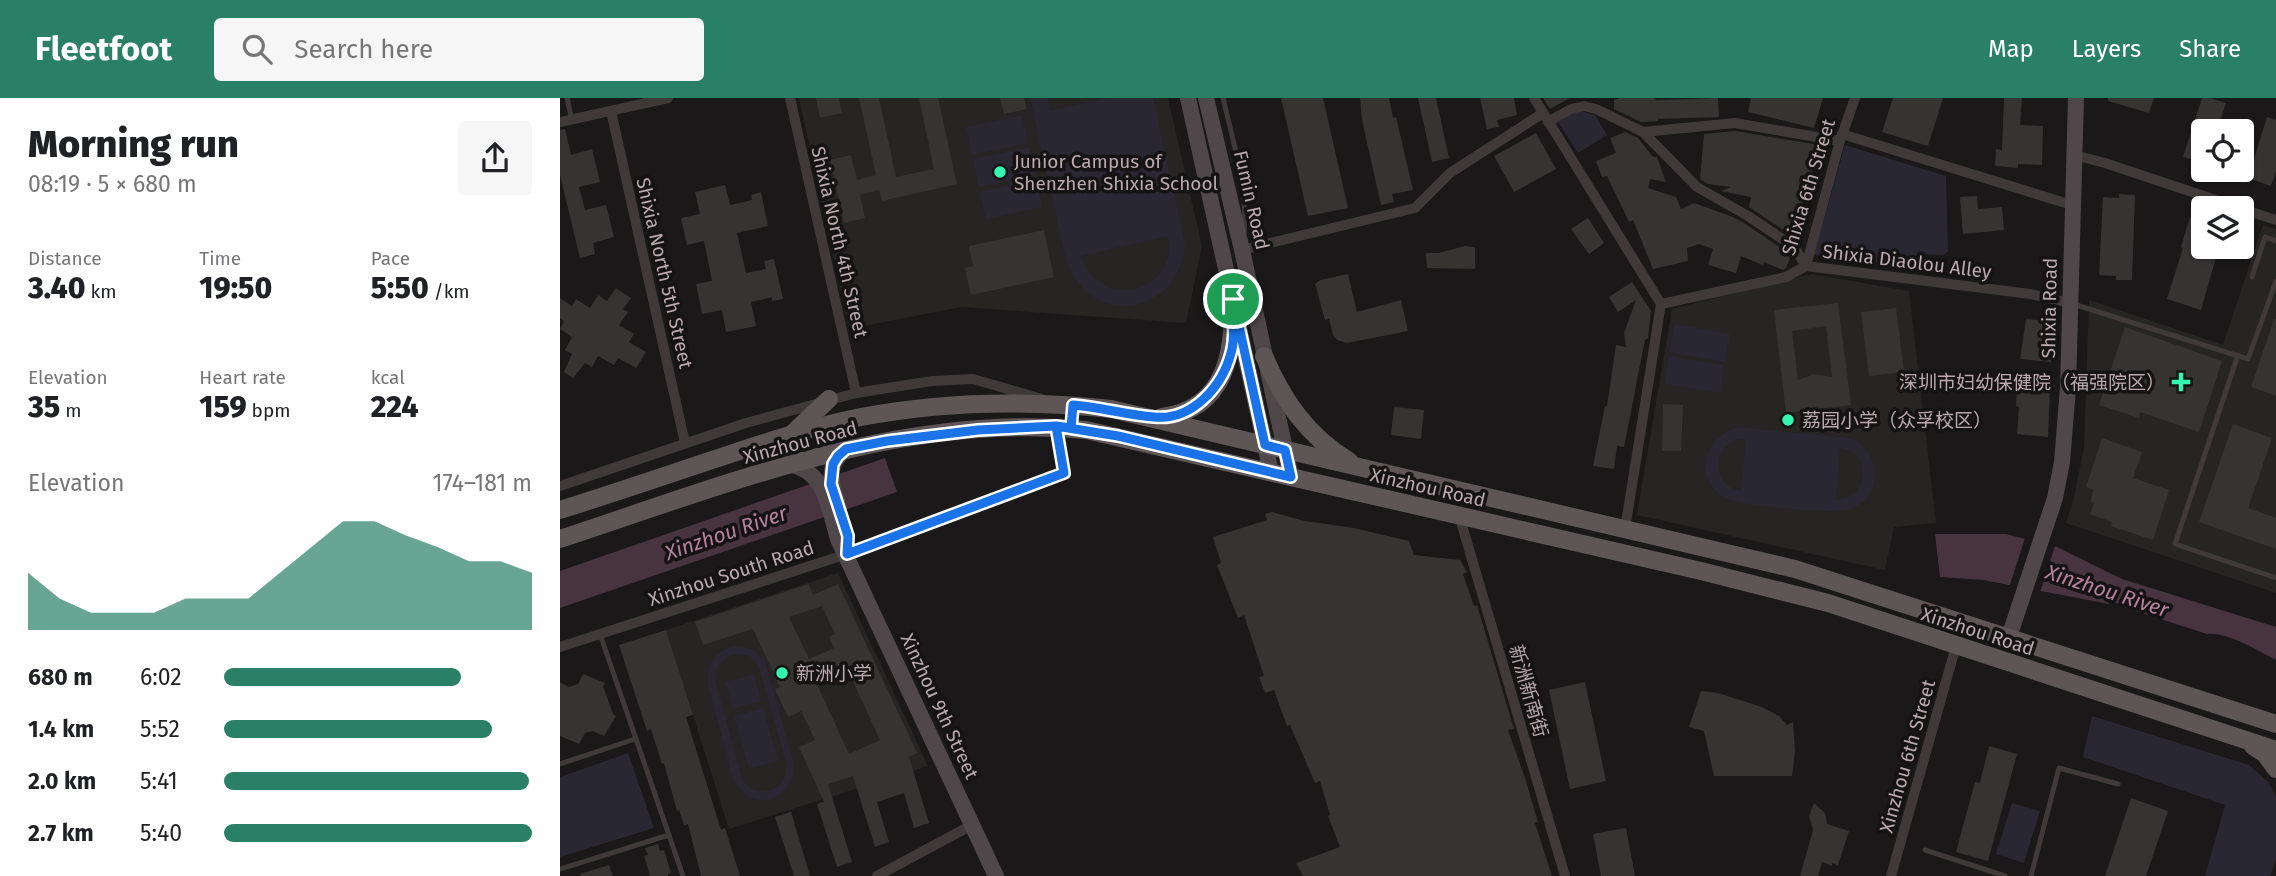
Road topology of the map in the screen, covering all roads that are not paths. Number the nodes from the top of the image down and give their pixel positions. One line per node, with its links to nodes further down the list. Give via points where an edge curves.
1 (567, 98): 12 (lane)
2 (668, 98): 10 (street)
3 (790, 98): 31 (street, Shixia North 4th Street)
4 (1188, 98): 26 (street, Fumin Road)
5 (1206, 98): 22 (street, Fumin Road)
6 (1223, 98): 22 (lane, via 1246,210)
7 (1534, 98): 11 (street)
8 (1855, 98): 15 (street, Shixia 6th Street)
9 (2076, 98): 16 (street, Shixia Road)
10 (611, 111): 12 (street); 38 (street, Shixia North 5th Street)
11 (1546, 118): 14 (street, Shixia Diaolou Alley, via 1584,106); 22 (street, Shixia Diaolou Alley, via 1450,173 1415,208); 28 (street)
12 (572, 120): 13 (street)
13 (560, 122)
14 (1643, 132): 15 (street, via 1735,123); 23 (street, Shixia Diaolou Alley, via 1697,187 1794,247)
15 (1841, 138): 18 (street); 23 (street, Shixia 6th Street)
16 (2074, 155): 17 (street); 18 (street, Shixia Road)
17 (2203, 196)
18 (2072, 205): 27 (street, Shixia Road)
19 (2254, 213): 20 (street)
20 (2276, 220)
21 (2276, 241): 24 (lane, via 2264,237)
22 (1242, 250): 30 (street, Fumin Road)
23 (1805, 266): 27 (street, Shixia Diaolou Alley); 28 (street, Shixia 6th Street, via 1786,277)
24 (2252, 277)
25 (2276, 281): 29 (lane, via 2248,359)
26 (1233, 299): 35 (main road, via 1231,352 1221,378 1201,402 1186,411); 39 (street, Fumin Road)
27 (2069, 303): 29 (lane); 55 (street, Shixia Road, via 2062,462 2055,498)
28 (1661, 304): 50 (street)
29 (2238, 355): 53 (lane, via 2175,544)
30 (1264, 356): 41 (street, Fumin Road); 43 (main road, via 1306,428)
31 (856, 393): 32 (street); 33 (street, via 973,379)
32 (828, 399): 37 (main road); 38 (street)
33 (1054, 404): 34 (main road, Xinzhou Road); 37 (main road, Xinzhou Road, via 916,408)
34 (1073, 405): 35 (main road, Xinzhou Road); 36 (main road)
35 (1155, 418): 39 (main road, Xinzhou Road)
36 (1064, 427): 40 (main road, Xinzhou Road, via 930,434); 44 (main road, Xinzhou Road); 52 (street, Xinzhou South Road, via 1064,473)
37 (790, 435): 48 (main road, Xinzhou Road)
38 (685, 443): 47 (street)
39 (1265, 445): 41 (main road, Xinzhou Road); 44 (street, Fumin Road)
40 (846, 449): 42 (main road, Xinzhou Road); 46 (street, via 833,464)
41 (1285, 450): 43 (main road, Xinzhou Road); 45 (street, Fumin Road)
42 (788, 464): 46 (street, via 809,471); 51 (main road, Xinzhou Road)
43 (1362, 468): 50 (main road, Xinzhou Road)
44 (1271, 472): 45 (main road, Xinzhou Road)
45 (1291, 477): 49 (main road, Xinzhou Road)
46 (826, 485): 52 (street, Xinzhou 9th Street)
47 (560, 486)
48 (560, 510)
49 (1459, 515): 56 (main road, Xinzhou Road, via 1765,586); 74 (street, 新洲新南街)
50 (1625, 529): 55 (main road, Xinzhou Road, via 1813,574)
51 (560, 539)
52 (847, 554): 54 (street, Xinzhou South Road); 67 (street, Xinzhou 9th Street)
53 (2276, 578)
54 (600, 634): 57 (street, Xinzhou South Road); 61 (lane)
55 (2009, 637): 58 (main road, Xinzhou Road)
56 (1956, 646): 62 (main road, Xinzhou Road); 75 (street, Xinzhou 6th Street)
57 (560, 647)
58 (2239, 711): 59 (main road); 60 (main road, Xinzhou Road)
59 (2276, 715)
60 (2276, 724)
61 (635, 738): 64 (lane); 68 (lane)
62 (2248, 741): 63 (main road, Xinzhou Road); 65 (main road)
63 (2276, 750)
64 (560, 764)
65 (2276, 769)
66 (2118, 783): 77 (lane, via 2059,768)
67 (972, 825): 72 (street); 73 (street, Xinzhou 9th Street)
68 (668, 835): 70 (lane); 71 (lane)
69 (1925, 850): 76 (lane)
70 (560, 869)
71 (682, 876)
72 (877, 876)
73 (996, 876)
74 (1565, 876)
75 (1891, 876)
76 (2005, 876)
77 (2031, 876)

